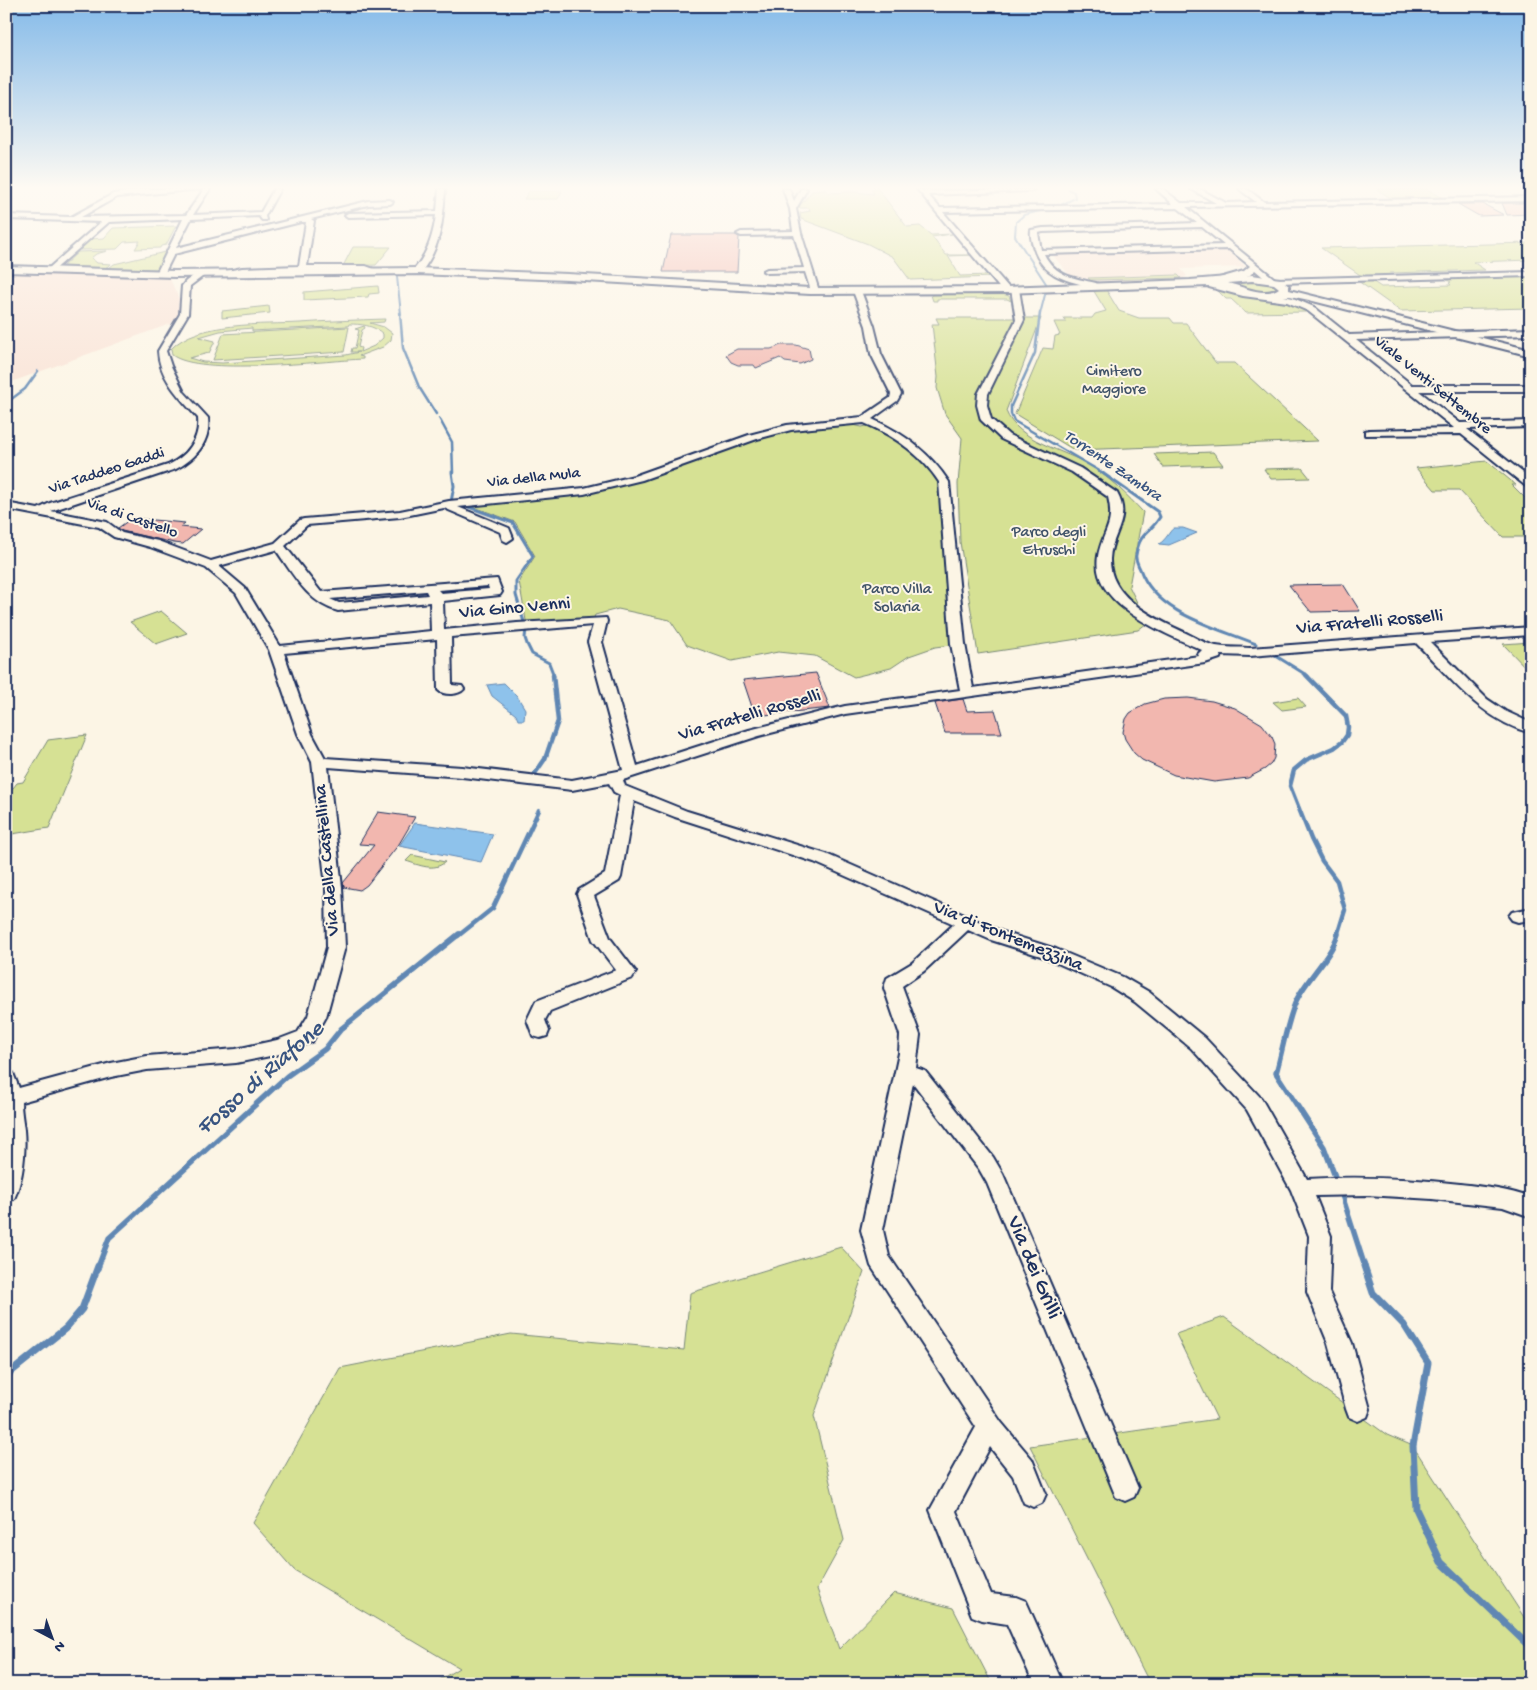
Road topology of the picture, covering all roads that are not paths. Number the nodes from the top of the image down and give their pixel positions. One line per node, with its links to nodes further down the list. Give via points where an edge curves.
1 (6, 268): 12 (main road)
2 (54, 268): 12 (street)
3 (163, 268): 18 (street)
4 (285, 268): 17 (street)
5 (358, 268): 14 (street)
6 (421, 268): 15 (street)
7 (991, 268): 26 (street)
8 (1052, 268): 24 (street, via 1057,274)
9 (1252, 268): 21 (street, via 1247,273)
10 (1255, 268): 22 (street, via 1256,273)
11 (1256, 268): 25 (street)
12 (52, 270): 18 (main road)
13 (809, 270): 16 (street); 27 (street)
14 (369, 271): 15 (main road); 17 (main road)
15 (417, 271): 27 (main road)
16 (767, 271)
17 (230, 273): 20 (main road)
18 (160, 274): 20 (main road)
19 (1531, 274): 25 (street)
20 (190, 277): 44 (street, Via Taddeo Gaddi, via 184,290 183,318 162,351 182,396 203,418 203,435 193,452 172,468)
21 (1219, 281): 22 (main road); 23 (main road)
22 (1239, 282): 23 (main road); 25 (main road); 29 (main road, via 1248,293)
23 (1190, 283): 24 (main road); 30 (street)
24 (1093, 285): 26 (main road)
25 (1277, 285): 29 (main road); 32 (main road, via 1290,293)
26 (1011, 290): 28 (main road); 52 (street, via 1020,315 983,394 984,416 1005,437 1076,470 1112,495 1118,515 1104,558 1107,581 1128,605)
27 (815, 291): 28 (main road)
28 (857, 292): 37 (street, via 876,354 896,394 894,399)
29 (1264, 294): 30 (street)
30 (1297, 302): 33 (street, Viale Venti Settembre)
31 (1531, 332): 32 (street)
32 (1463, 334): 33 (street); 34 (main road)
33 (1346, 338): 35 (street, Viale Venti Settembre)
34 (1531, 351)
35 (1411, 388): 36 (street); 39 (street, Viale Venti Settembre)
36 (1531, 388)
37 (865, 420): 42 (street, Via della Mula, via 791,427 753,437 638,478 584,491); 54 (street, via 921,451 944,482 958,644)
38 (1531, 424): 39 (street)
39 (1460, 428): 40 (street); 41 (street, Viale Venti Settembre)
40 (1369, 433)
41 (1531, 485)
42 (449, 504): 45 (street, via 449,507 506,530); 46 (street, Via della Mula, via 400,514 304,522)
43 (6, 506): 44 (street, Via di Castello)
44 (40, 512): 47 (street, Via di Castello, via 103,524 118,535 154,544)
45 (507, 538)
46 (280, 546): 47 (street, Via della Mula); 49 (street, via 318,596 432,593)
47 (210, 566): 51 (street, Via di Castello, via 241,591)
48 (1531, 631): 50 (street, Via Fratelli Rosselli)
49 (441, 635): 51 (street, Via Gino Venni); 53 (street); 57 (street, Via Gino Venni, via 601,621 595,642)
50 (1420, 639): 52 (street, Via Fratelli Rosselli, via 1250,652); 55 (street, via 1482,702)
51 (270, 648): 56 (street, via 281,690 289,692)
52 (1212, 650): 54 (street, Via Fratelli Rosselli, via 1215,654 1211,658)
53 (448, 690)
54 (967, 692): 57 (street, Via Fratelli Rosselli, via 845,710 754,733)
55 (1531, 729)
56 (317, 756): 58 (street, Via Fratelli Rosselli, via 572,785); 63 (street, Via della Castellina, via 334,887 336,947 317,1017 306,1037 280,1047 236,1056 147,1063 111,1070 26,1094)
57 (631, 771): 58 (street, Via Fratelli Rosselli)
58 (614, 778): 59 (street, Via di Fontemezzina, via 619,788)
59 (628, 793): 60 (street, Via di Fontemezzina, via 689,817 820,858); 61 (street, via 613,877 585,894 602,940 627,972 543,1006 536,1020)
60 (966, 922): 62 (street, via 918,967 893,982 892,988 910,1035); 65 (street, Via di Fontemezzina, via 1050,953 1117,982 1142,997 1198,1043 1254,1104)
61 (540, 1031)
62 (905, 1073): 69 (street, via 872,1230 879,1260); 70 (street, Via dei Grilli, via 918,1076 996,1180)
63 (10, 1087): 66 (street, via 14,1134)
64 (1325, 1186): 65 (street); 67 (street, via 1450,1192 1506,1199)
65 (1301, 1188): 68 (street, Via di Fontemezzina, via 1320,1236 1318,1292 1340,1343)
66 (6, 1193)
67 (1531, 1208)
68 (1358, 1409)
69 (992, 1430): 71 (street, via 1023,1468); 72 (street, via 982,1438 943,1510 982,1606 1016,1611)
70 (1125, 1488)
71 (1033, 1494)
72 (1049, 1684)

